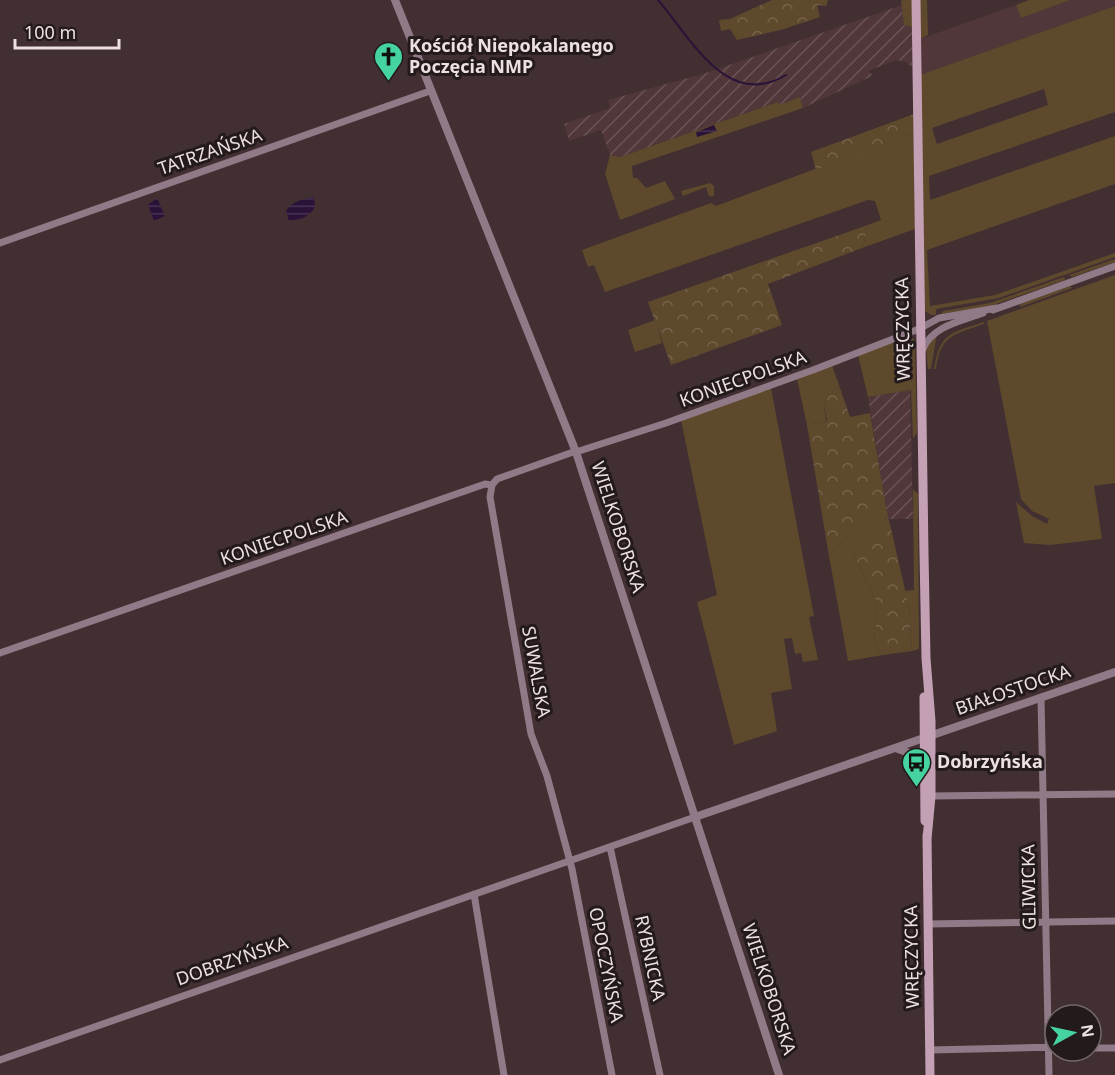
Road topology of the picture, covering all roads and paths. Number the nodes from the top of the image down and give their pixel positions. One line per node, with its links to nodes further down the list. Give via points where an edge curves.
1 (395, 0): 3 (street, WIELKOBORSKA)
2 (916, 0): 6 (main road, WRĘCZYCKA)
3 (430, 91): 4 (street, TATRZAŃSKA); 12 (street, WIELKOBORSKA)
4 (0, 243)
5 (1115, 266): 7 (street)
6 (919, 302): 8 (street, via 928,316); 9 (main road, WRĘCZYCKA)
7 (997, 308): 8 (street); 10 (street)
8 (939, 318): 9 (street)
9 (919, 329): 10 (street); 11 (main road, WRĘCZYCKA); 12 (street, KONIECPOLSKA, via 666,423)
10 (939, 330): 11 (street, via 927,339)
11 (920, 357): 17 (main road, WRĘCZYCKA)
12 (576, 452): 13 (street, KONIECPOLSKA); 23 (street, WIELKOBORSKA)
13 (492, 484): 14 (street, KONIECPOLSKA); 26 (street, SUWALSKA, via 490,497 531,734 547,776)
14 (0, 653)
15 (1115, 672): 16 (street, BIAŁOSTOCKA)
16 (1041, 698): 17 (street, BIAŁOSTOCKA); 22 (street, GLIWICKA)
17 (927, 738): 18 (street, DOBRZYŃSKA); 19 (main road, WRĘCZYCKA); 21 (main road, WRĘCZYCKA, via 931,748)
18 (898, 749): 19 (street, via 915,756); 23 (street, DOBRZYŃSKA)
19 (923, 769): 24 (main road, WRĘCZYCKA)
20 (1115, 794): 22 (street)
21 (932, 796): 22 (street); 24 (main road, WRĘCZYCKA)
22 (1042, 796): 29 (street, GLIWICKA)
23 (695, 817): 25 (street, DOBRZYŃSKA); 38 (street, WIELKOBORSKA)
24 (927, 839): 30 (main road, WRĘCZYCKA)
25 (610, 847): 26 (street, DOBRZYŃSKA); 37 (street, RYBNICKA)
26 (569, 861): 27 (street, DOBRZYŃSKA); 36 (street, OPOCZYŃSKA)
27 (474, 894): 34 (street, DOBRZYŃSKA); 35 (street)
28 (1115, 921): 29 (street)
29 (1045, 922): 30 (street); 31 (street, GLIWICKA)
30 (928, 924): 33 (main road, WRĘCZYCKA)
31 (1050, 1003)
32 (1043, 1047): 33 (street)
33 (930, 1050): 39 (main road, WRĘCZYCKA)
34 (0, 1060)
35 (504, 1075)
36 (612, 1075)
37 (660, 1075)
38 (779, 1075)
39 (930, 1075)

